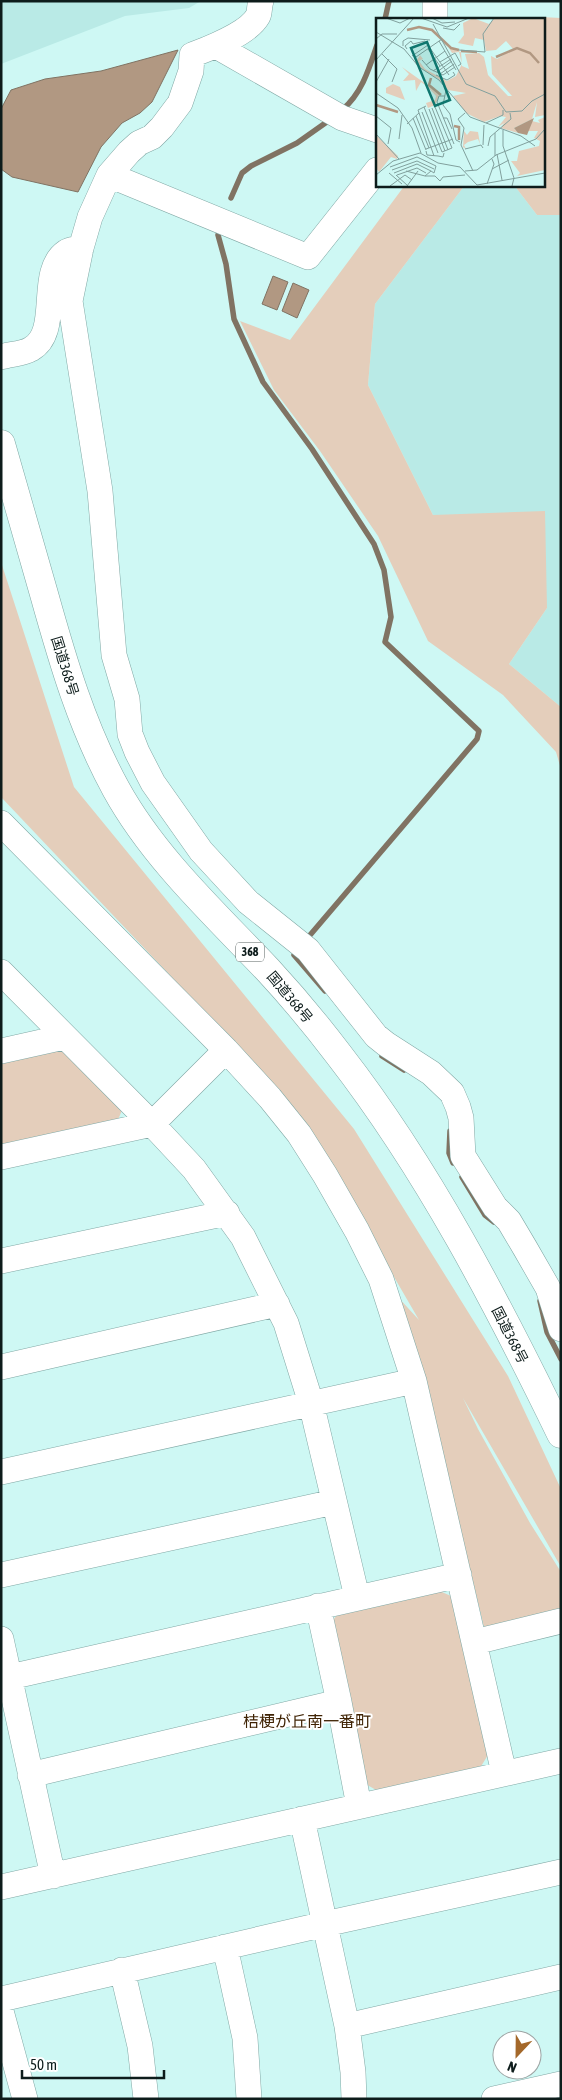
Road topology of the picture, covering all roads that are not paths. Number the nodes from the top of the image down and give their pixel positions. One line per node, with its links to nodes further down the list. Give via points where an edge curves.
1 (261, 1): 4 (street, via 259,15 248,27)
2 (435, 1): 3 (street)
3 (435, 18)
4 (216, 46): 5 (street, via 333,113); 7 (street, via 192,56 191,71 180,103 162,127 129,152)
5 (376, 130)
6 (376, 171): 7 (street, via 308,257)
7 (109, 175): 8 (street, via 90,217)
8 (81, 248): 9 (street, via 67,250 58,260 45,332 40,342 30,350); 21 (street, via 70,301 100,491 114,655 127,699 130,734 137,752 153,782 201,852 248,902 301,944 376,1036 431,1073 452,1093 461,1118 463,1156 526,1248 548,1288)
9 (1, 356)
10 (1, 444): 25 (highway, 国道368号 / 368, via 66,674 80,714 117,792 177,874 271,973 339,1055 385,1119 457,1232)
11 (1, 824): 14 (street)
12 (1, 972): 13 (street)
13 (64, 1037): 15 (street); 16 (street)
14 (226, 1050): 16 (street); 23 (street, via 270,1098 330,1183 381,1279)
15 (1, 1051)
16 (152, 1124): 17 (street); 18 (street, via 194,1169)
17 (1, 1157)
18 (226, 1213): 19 (street); 20 (street, via 243,1237)
19 (1, 1261)
20 (277, 1304): 22 (street); 24 (street)
21 (561, 1330)
22 (1, 1367)
23 (414, 1381): 24 (street); 29 (street)
24 (311, 1403): 26 (street); 27 (street)
25 (561, 1434)
26 (1, 1472)
27 (334, 1502): 28 (street); 30 (street)
28 (1, 1575)
29 (459, 1576): 30 (street); 34 (street)
30 (357, 1597): 31 (street)
31 (318, 1606): 35 (street); 36 (street)
32 (561, 1621): 34 (street)
33 (1, 1639): 35 (street)
34 (475, 1642): 38 (street)
35 (10, 1678): 39 (street)
36 (340, 1702): 39 (street); 40 (street)
37 (561, 1761): 38 (street)
38 (504, 1773): 40 (street)
39 (30, 1775): 43 (street)
40 (359, 1806): 41 (street)
41 (302, 1819): 43 (street); 45 (street)
42 (561, 1872): 45 (street)
43 (53, 1876): 44 (street)
44 (1, 1887)
45 (326, 1924): 46 (street); 51 (street)
46 (225, 1947): 47 (street); 55 (street, via 245,2038)
47 (122, 1970): 49 (street); 54 (street, via 140,2046)
48 (561, 1977): 51 (street)
49 (1, 1999)
50 (1, 2011): 53 (street)
51 (347, 2026): 56 (street)
52 (561, 2084): 57 (street)
53 (25, 2099)
54 (146, 2099)
55 (249, 2099)
56 (354, 2099)
57 (494, 2099)

